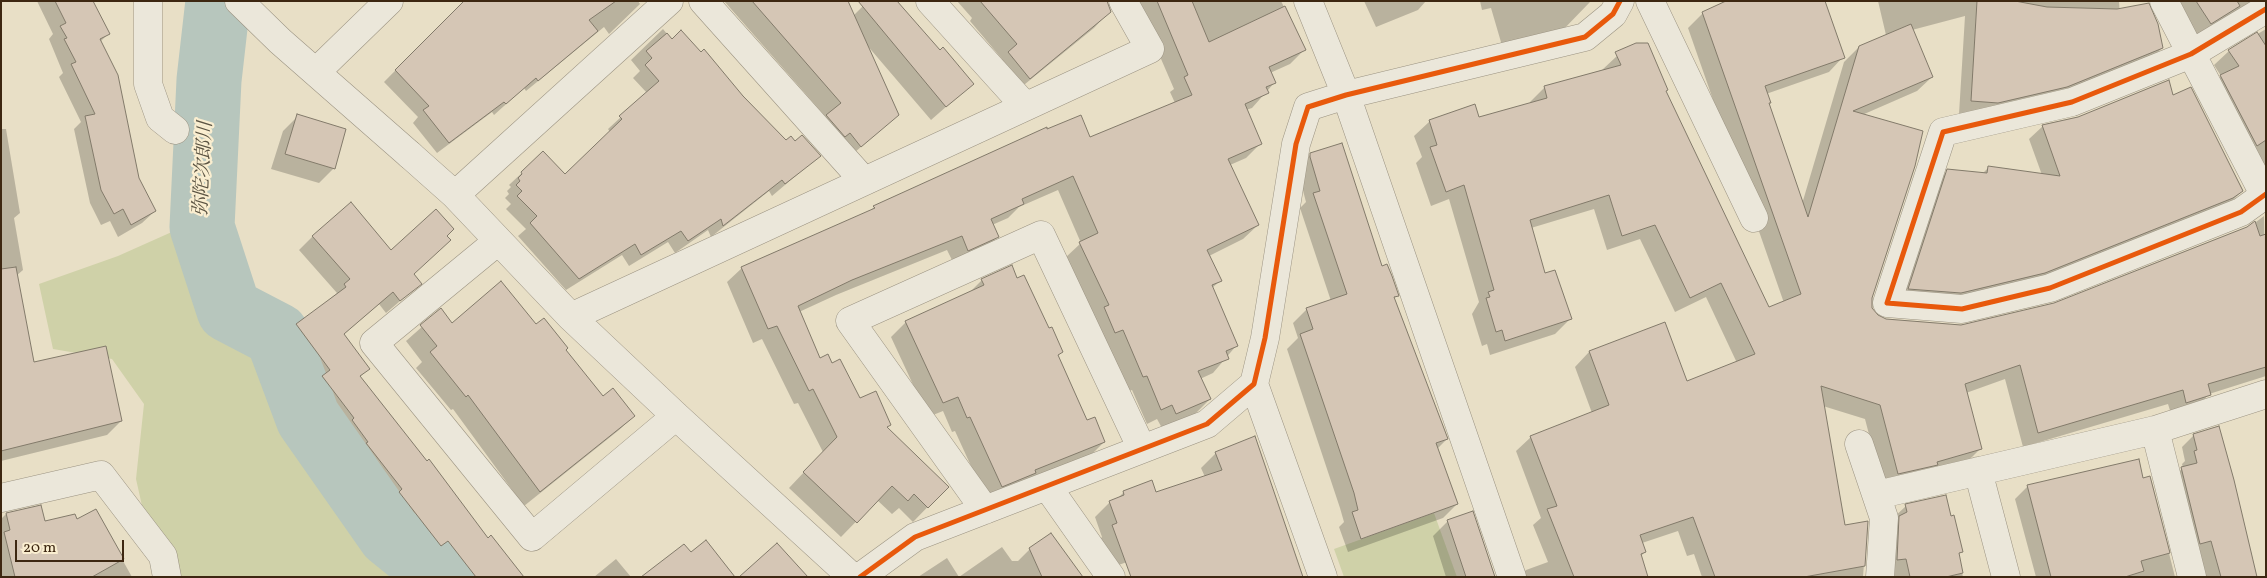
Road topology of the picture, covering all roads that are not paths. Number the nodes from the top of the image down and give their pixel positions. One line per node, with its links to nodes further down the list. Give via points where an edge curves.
1 (148, 1): 17 (street, via 148,84 160,118)
2 (239, 1): 14 (street)
3 (389, 1): 14 (street)
4 (669, 1): 19 (street)
5 (704, 1): 18 (street)
6 (930, 1): 16 (street)
7 (1123, 1): 16 (street, via 1150,49)
8 (1308, 1): 15 (street)
9 (1620, 1): 15 (street, via 1613,14 1586,37)
10 (1650, 1): 21 (street)
11 (2164, 1): 13 (street)
12 (2266, 9): 13 (street)
13 (2191, 54): 20 (street); 20 (street, via 2072,102 1943,132 1887,303 1962,309 2050,288 2241,212)
14 (317, 71): 19 (street)
15 (1346, 95): 24 (street, via 1308,107 1296,144 1265,338); 40 (street)
16 (1025, 106): 18 (street)
17 (175, 130)
18 (864, 180): 23 (street)
19 (455, 195): 22 (street)
20 (2265, 196)
21 (1754, 218)
22 (498, 241): 23 (street); 26 (street, via 374,343 532,537)
23 (571, 316): 26 (street)
24 (1254, 384): 29 (street, via 1207,424); 39 (street)
25 (2266, 394): 27 (street)
26 (676, 416): 36 (street)
27 (2155, 430): 30 (street); 43 (street)
28 (1859, 444): 32 (street)
29 (1142, 449): 31 (street); 34 (street, via 1041,235 850,322)
30 (1978, 471): 32 (street); 42 (street)
31 (1047, 486): 34 (street); 38 (street)
32 (1877, 495): 41 (street, via 1884,518)
33 (1, 498): 35 (street, via 102,475 164,556)
34 (985, 510): 37 (street, via 915,537)
35 (167, 577)
36 (852, 577)
37 (860, 577)
38 (1111, 577)
39 (1324, 577)
40 (1512, 577)
41 (1880, 577)
42 (2006, 577)
43 (2192, 577)

